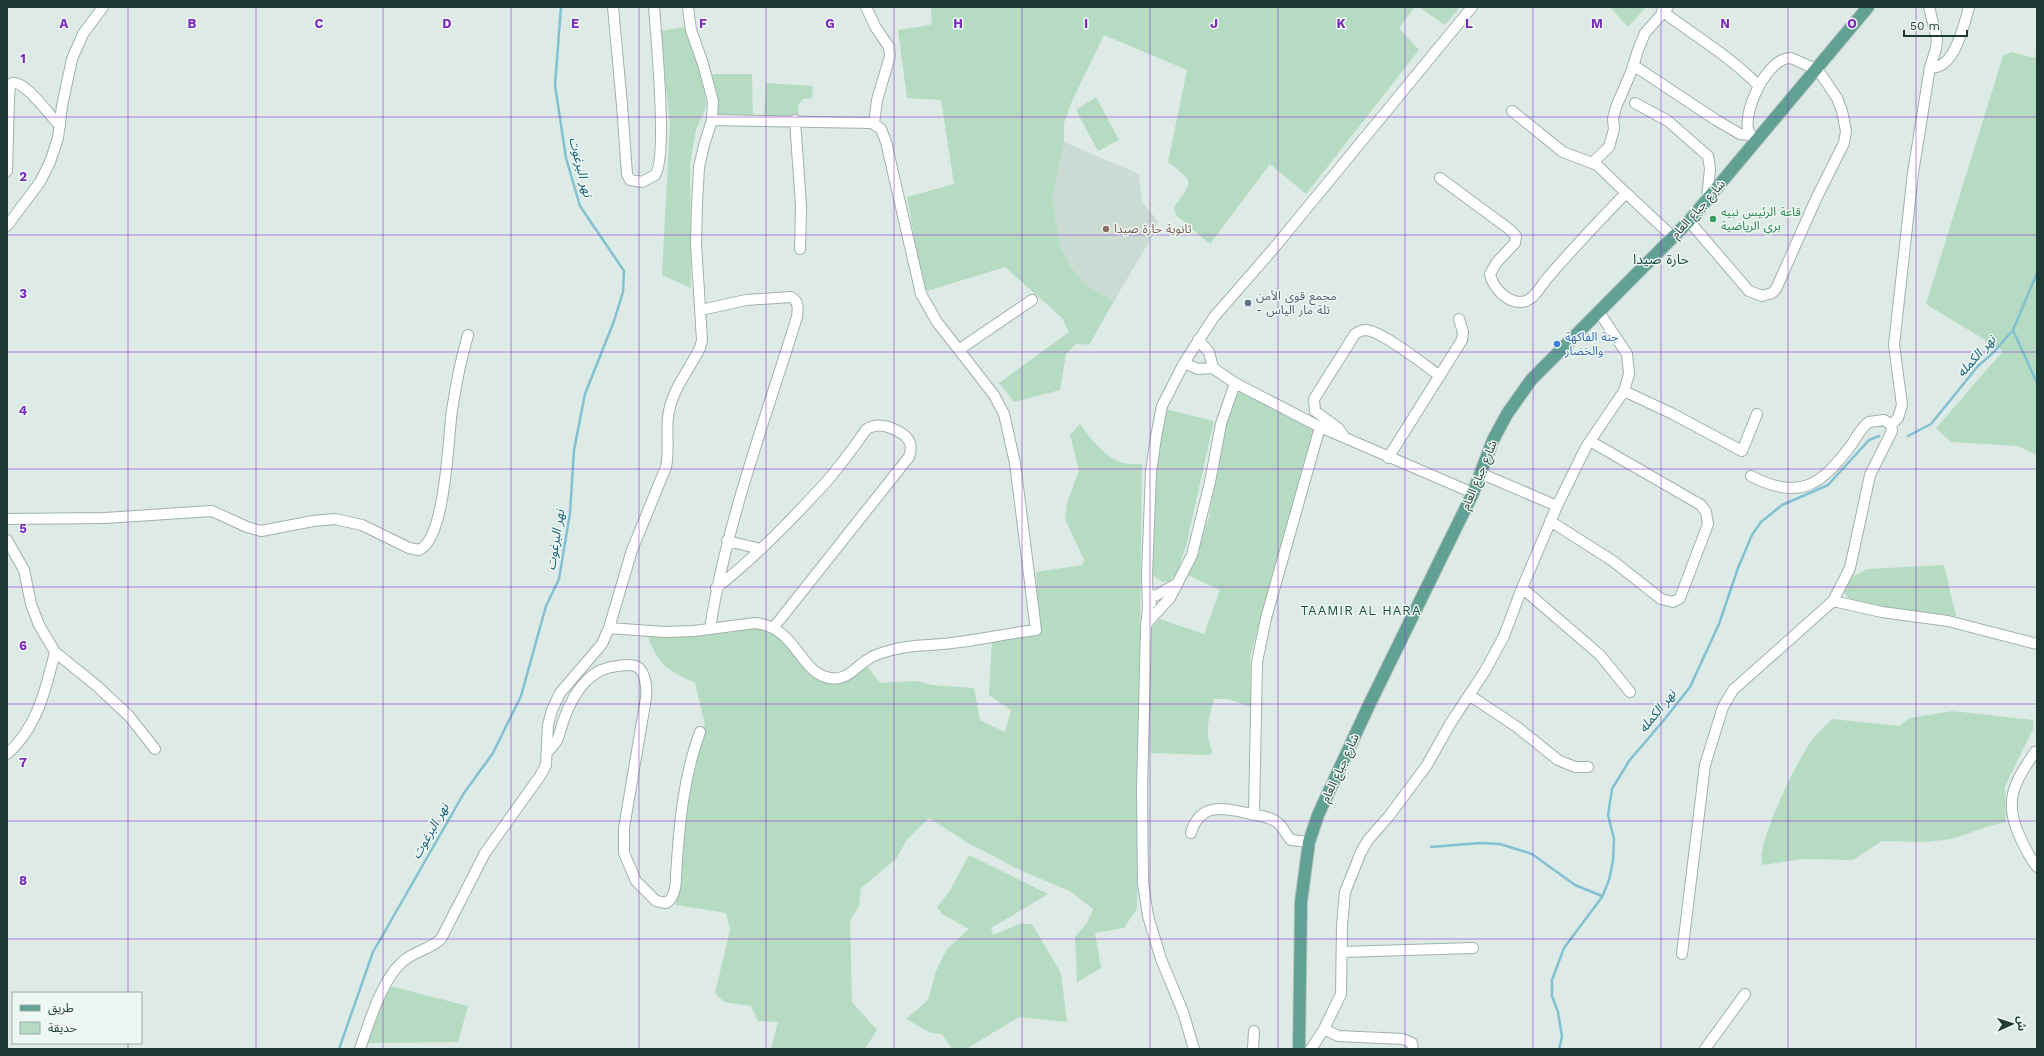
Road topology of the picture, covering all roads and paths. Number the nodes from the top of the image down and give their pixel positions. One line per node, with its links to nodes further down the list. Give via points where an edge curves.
1 (104, 7): 20 (street, via 83,34 72,59)
2 (613, 7): 3 (street, via 627,174 630,180 642,182 655,175 660,165 660,99)
3 (654, 7)
4 (688, 7): 17 (street, via 691,30 713,101)
5 (866, 7): 19 (street, via 889,47 890,56 877,100)
6 (1472, 7): 36 (street, via 1214,317)
7 (1868, 7): 13 (main road, شارع جباع العام)
8 (1929, 7): 12 (street, via 1937,39)
9 (1969, 7): 12 (street, via 1953,54 1943,65)
10 (1665, 9): 11 (street, via 1645,33); 14 (street, via 1741,68)
11 (1633, 65): 21 (street, via 1716,120 1740,134); 22 (street, via 1616,107 1609,147)
12 (1930, 67): 44 (street, via 1913,173 1895,338 1902,405 1898,418)
13 (1818, 70): 14 (street, via 1796,59 1788,58 1778,62); 21 (main road, شارع جباع العام); 27 (street, via 1837,98 1842,111 1846,131 1844,143 1776,289 1762,296 1749,290)
14 (1759, 86): 21 (street, via 1748,116 1748,130)
15 (1635, 102): 26 (street, via 1668,121 1708,156 1710,169)
16 (1512, 111): 22 (street, via 1563,152)
17 (712, 120): 18 (street); 32 (street, via 699,167 696,244)
18 (795, 120): 19 (street); 30 (street, via 801,206)
19 (874, 124): 37 (street, via 881,129 886,142 921,294 938,322)
20 (60, 126): 23 (street, via 27,88 17,82 12,83 9,91); 28 (street, via 52,156 43,176)
21 (1753, 138): 26 (main road, شارع جباع العام)
22 (1592, 163): 25 (street)
23 (7, 171)
24 (1440, 178): 25 (street, via 1514,234 1515,243 1497,262 1490,274 1497,290 1505,296 1521,301 1534,295 1575,245)
25 (1626, 193): 29 (street)
26 (1707, 199): 27 (main road, شارع جباع العام)
27 (1689, 221): 29 (main road, شارع جباع العام)
28 (7, 226)
29 (1673, 238): 33 (main road, شارع جباع العام)
30 (800, 250)
31 (1032, 300): 37 (street)
32 (701, 310): 56 (street, via 773,297 791,297 798,307); 68 (street, via 700,348 670,403 666,467 632,550)
33 (1599, 312): 42 (street, via 1627,354 1629,374); 49 (main road, شارع جباع العام, via 1531,380 1500,427)
34 (1459, 319): 40 (street, via 1464,336)
35 (468, 335): 53 (street, via 455,392 448,459 438,517 430,539 419,550 409,548 362,525 336,519 261,531 212,511 105,518)
36 (1198, 340): 38 (street); 39 (street, via 1209,352)
37 (960, 349): 67 (street, via 994,394 1004,414 1015,463 1036,630 892,650 868,659 849,675 831,678 818,674)
38 (1184, 363): 39 (street, via 1198,369); 58 (street, via 1162,406 1156,437 1151,472)
39 (1213, 368): 41 (street)
40 (1440, 376): 46 (street, via 1372,331 1366,330 1355,334 1314,399 1315,411 1338,428); 48 (street)
41 (1235, 383): 45 (street); 59 (street, via 1221,424 1192,555)
42 (1624, 391): 43 (street, via 1742,451); 47 (street)
43 (1757, 414)
44 (1891, 425): 50 (street, via 1884,420 1869,422 1824,477 1809,486 1791,489); 64 (street, via 1892,431 1870,475 1850,568)
45 (1320, 427): 46 (street); 80 (street, via 1266,618 1257,662)
46 (1343, 436): 48 (street)
47 (1590, 441): 52 (street); 54 (street, via 1674,488 1701,505 1706,512 1708,524 1680,598 1673,602 1661,599 1613,561)
48 (1388, 458): 51 (street)
49 (1480, 473): 51 (main road, شارع جباع العام); 52 (street)
50 (1751, 476)
51 (1473, 493): 82 (main road, شارع جباع العام, via 1369,705 1318,814)
52 (1557, 506): 54 (street)
53 (7, 519)
54 (1550, 521): 61 (street)
55 (7, 540): 71 (street, via 24,570 31,604 39,625)
56 (727, 541): 57 (street); 60 (street)
57 (761, 549): 60 (street, via 744,567); 67 (street, via 827,480 867,429 884,426 906,437 912,449 909,456)
58 (1147, 581): 62 (street, via 1154,589); 63 (street)
59 (1176, 584): 62 (street); 65 (street, via 1170,598)
60 (716, 588): 69 (street)
61 (1522, 588): 72 (street, via 1600,655); 73 (street, via 1504,636)
62 (1165, 591): 63 (street)
63 (1148, 597): 65 (street, via 1153,604); 66 (street)
64 (1833, 601): 70 (street, via 1882,612 1948,621); 86 (street, via 1733,690 1723,707 1706,765)
65 (1164, 604): 66 (street)
66 (1146, 624): 91 (street, via 1142,790 1143,883 1148,916 1161,959 1183,1012)
67 (774, 627): 69 (street, via 755,623)
68 (609, 628): 69 (street, via 664,632); 76 (street, via 602,644 560,693 548,724)
69 (710, 628)
70 (2037, 644)
71 (55, 652): 75 (street, via 129,716); 78 (street, via 38,710 25,735)
72 (1630, 692)
73 (1469, 695): 79 (street, via 1517,727 1558,760 1575,767); 85 (street, via 1427,765 1361,852 1345,892)
74 (700, 732): 76 (street, via 693,750 677,838 675,886 670,900 666,903 656,901 636,881 624,853 624,828 646,698 645,681 639,669 635,666 616,666 600,670 586,680 570,704 558,741)
75 (155, 749)
76 (548, 752): 90 (street, via 546,765 540,776 485,853 441,939 401,963 391,976)
77 (2037, 752): 83 (street, via 2024,768 2016,785 2011,809 2013,823)
78 (7, 754)
79 (1588, 767)
80 (1254, 815): 81 (street, via 1220,808 1212,809 1206,811 1196,822); 82 (street, via 1279,823 1291,840)
81 (1191, 833)
82 (1309, 842): 93 (main road, شارع جباع العام, via 1301,902)
83 (2037, 866)
84 (1474, 948): 85 (street)
85 (1342, 952): 88 (street, via 1341,994)
86 (1682, 954)
87 (1745, 994): 96 (street)
88 (1324, 1029): 94 (street); 95 (street, via 1338,1036 1402,1039 1412,1043)
89 (1254, 1031): 92 (street)
90 (360, 1049)
91 (1194, 1049)
92 (1253, 1049)
93 (1299, 1049)
94 (1311, 1049)
95 (1413, 1049)
96 (1705, 1049)

